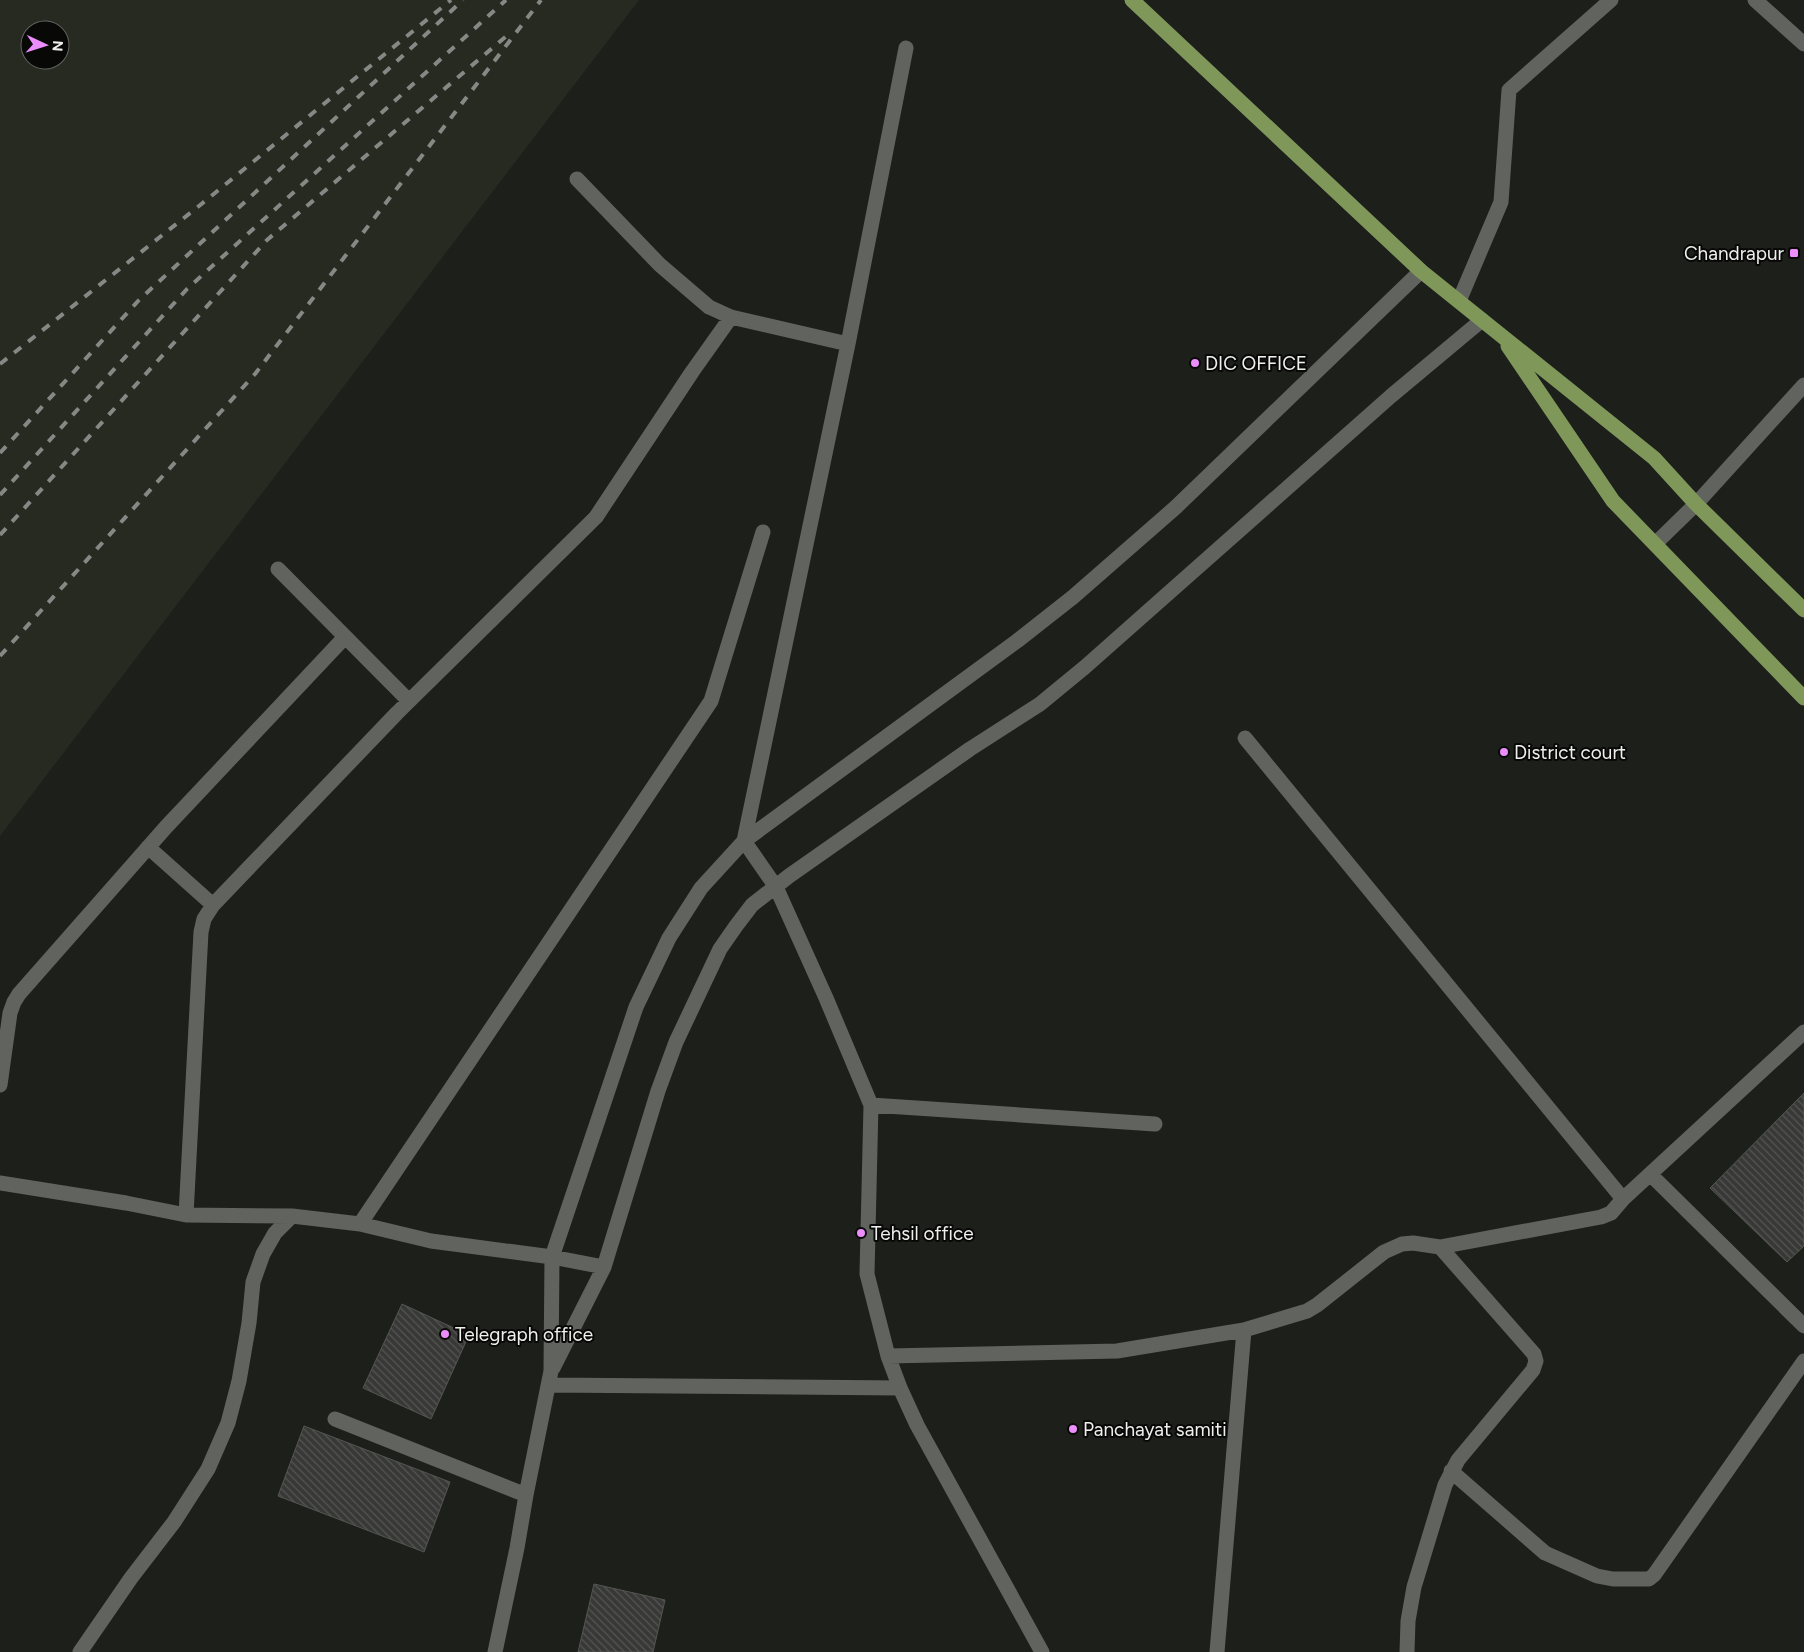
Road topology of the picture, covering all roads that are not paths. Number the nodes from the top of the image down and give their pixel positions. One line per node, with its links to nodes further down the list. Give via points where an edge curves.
1 (1132, 0): 7 (main road)
2 (1611, 0): 8 (street, via 1508,90 1501,202)
3 (1755, 0): 4 (street)
4 (1804, 44)
5 (906, 48): 12 (street)
6 (577, 179): 9 (street, via 660,265 709,307)
7 (1420, 271): 8 (main road); 23 (street, via 1176,507 1073,597)
8 (1459, 301): 10 (main road)
9 (732, 317): 12 (street); 21 (street, via 596,517)
10 (1482, 320): 11 (main road); 25 (street, via 1040,704 970,749)
11 (1499, 333): 14 (main road, via 1654,458); 16 (main road, via 1613,501)
12 (848, 344): 23 (street)
13 (1804, 385): 14 (street)
14 (1696, 504): 16 (street); 18 (main road)
15 (764, 532): 36 (street, via 711,701)
16 (1655, 544): 20 (main road)
17 (278, 569): 19 (street)
18 (1804, 610)
19 (345, 637): 21 (street); 24 (street)
20 (1804, 698)
21 (409, 701): 26 (street)
22 (1245, 738): 33 (street)
23 (744, 841): 25 (street); 38 (street, via 702,888 669,938 636,1007)
24 (148, 847): 26 (street); 28 (street, via 14,1002)
25 (776, 887): 29 (street); 39 (street, via 752,905 720,949 676,1042 658,1090)
26 (213, 905): 34 (street, via 201,932)
27 (1804, 1032): 31 (street)
28 (0, 1085)
29 (871, 1106): 30 (street); 42 (street, via 867,1274)
30 (1155, 1124)
31 (1650, 1174): 33 (street); 40 (street)
32 (0, 1184): 34 (street)
33 (1623, 1199): 37 (street, via 1611,1213 1602,1217)
34 (186, 1215): 35 (street)
35 (292, 1216): 36 (street); 49 (street, via 275,1234 263,1254 253,1282 239,1381 228,1423 208,1469 174,1522)
36 (360, 1224): 38 (street, via 431,1241)
37 (1440, 1247): 41 (street, via 1413,1243 1392,1247 1312,1308); 47 (street, via 1534,1354 1536,1362 1533,1370)
38 (552, 1257): 39 (street); 44 (street)
39 (604, 1268): 44 (street)
40 (1804, 1326)
41 (1244, 1330): 42 (street, via 1117,1350); 52 (street)
42 (888, 1356): 45 (street)
43 (1804, 1361): 47 (street, via 1649,1579 1597,1576 1545,1553)
44 (549, 1378): 45 (street); 48 (street)
45 (900, 1388): 51 (street, via 917,1425)
46 (335, 1420): 48 (street)
47 (1451, 1471): 53 (street, via 1414,1587)
48 (526, 1495): 50 (street)
49 (80, 1652)
50 (495, 1652)
51 (1042, 1652)
52 (1217, 1652)
53 (1407, 1652)

